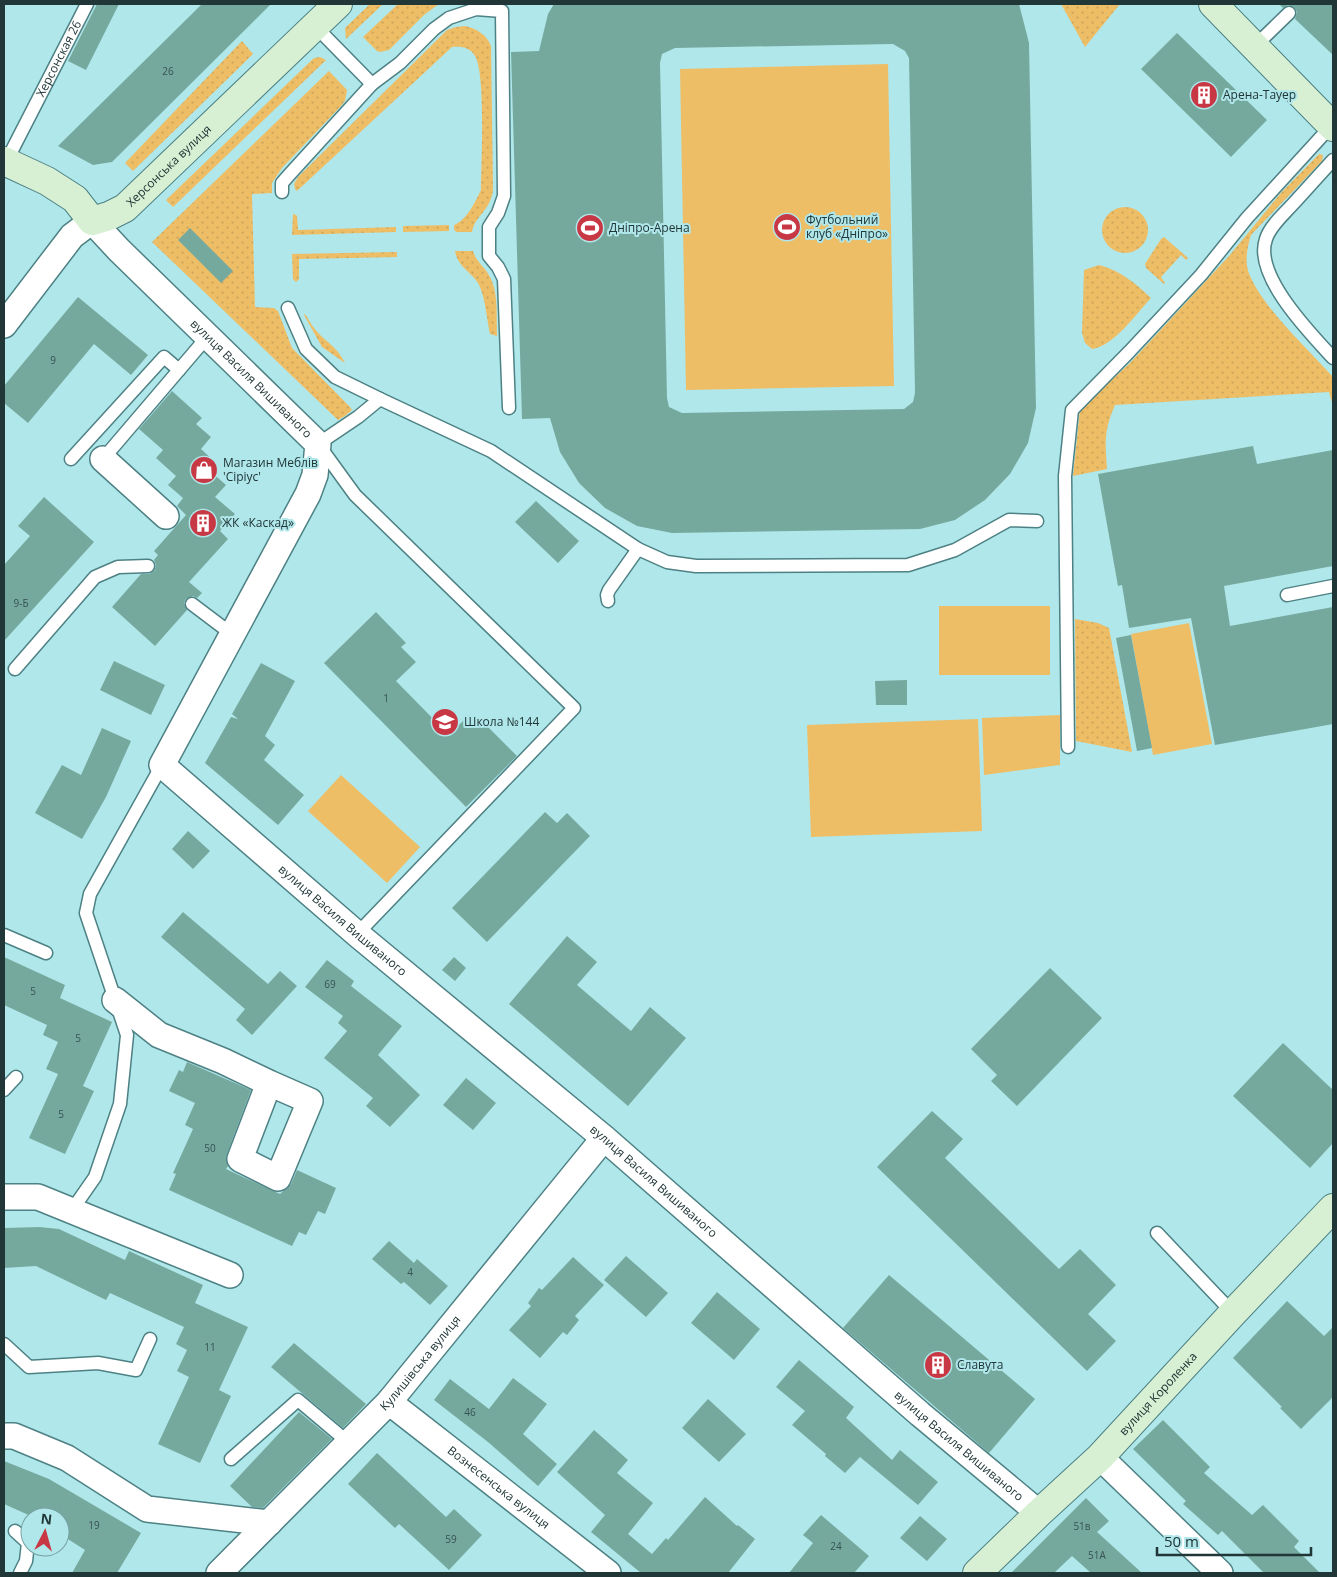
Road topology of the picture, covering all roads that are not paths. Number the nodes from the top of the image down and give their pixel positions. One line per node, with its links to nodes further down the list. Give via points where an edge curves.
1 (87, 4): 10 (lane, Херсонская 26)
2 (338, 4): 5 (street, Херсонська вулиця)
3 (1213, 4): 6 (street)
4 (1289, 13): 6 (lane)
5 (315, 26): 7 (lane); 12 (street, Херсонська вулиця, via 125,208)
6 (1255, 46): 8 (street)
7 (372, 84): 11 (lane, via 282,183); 19 (lane, via 449,18 476,9 502,11 504,196 489,227 489,256 504,279)
8 (1330, 119): 33 (lane, via 1201,275 1072,410 1065,476)
9 (1333, 160): 16 (lane, via 1274,225 1266,239 1264,255 1270,275 1292,312)
10 (5, 162): 12 (street, via 47,181 75,199)
11 (282, 192)
12 (92, 221): 14 (street, Херсонська вулиця, via 72,236); 15 (street, вулиця Василя Вишиваного)
13 (288, 308): 18 (lane, via 306,349 335,377)
14 (4, 325)
15 (208, 336): 17 (lane); 20 (street, вулиця Василя Вишиваного)
16 (1333, 358)
17 (180, 370): 21 (lane, via 164,357); 22 (lane)
18 (380, 399): 20 (lane); 25 (lane, via 491,451)
19 (509, 408)
20 (318, 444): 31 (street, вулиця Василя Вишиваного, via 315,475 308,494); 35 (lane, via 355,495 574,708)
21 (71, 458)
22 (103, 459): 23 (street)
23 (166, 516)
24 (1037, 521): 25 (lane, via 1009,520 955,550 908,565 696,566 667,562)
25 (638, 549): 29 (lane, via 609,590)
26 (148, 566): 32 (lane, via 118,567 95,577)
27 (1333, 586): 28 (lane)
28 (1287, 594)
29 (608, 601)
30 (192, 604): 31 (lane)
31 (233, 635): 34 (street, вулиця Василя Вишиваного)
32 (15, 669)
33 (1068, 747)
34 (162, 765): 35 (street, вулиця Василя Вишиваного); 38 (lane, via 90,894 86,913)
35 (357, 934): 42 (street, вулиця Василя Вишиваного)
36 (4, 935): 37 (lane)
37 (46, 953)
38 (115, 1000): 40 (street, via 159,1035); 45 (lane, via 127,1035 120,1104 95,1177)
39 (16, 1077): 41 (lane)
40 (269, 1083)
41 (4, 1090)
42 (604, 1138): 51 (street, Кулишівська вулиця); 56 (street, вулиця Василя Вишиваного, via 920,1414)
43 (4, 1198): 45 (street, via 38,1197)
44 (1333, 1208): 48 (street, вулиця Короленка)
45 (72, 1210): 47 (street)
46 (1157, 1233): 48 (lane)
47 (230, 1275)
48 (1233, 1313): 54 (street, вулиця Короленка)
49 (150, 1339): 50 (lane, via 136,1370 98,1363 29,1367)
50 (4, 1344)
51 (389, 1402): 53 (street, Кулишівська вулиця); 61 (street, Вознесенська вулиця)
52 (4, 1436): 57 (street, via 14,1436 67,1458 147,1509)
53 (349, 1443): 55 (lane, via 298,1400); 57 (street, Кулишівська вулиця)
54 (1100, 1457): 56 (street, вулиця Короленка); 63 (street)
55 (231, 1459)
56 (1039, 1513): 62 (street, вулиця Короленка)
57 (269, 1523): 60 (street, Кулишівська вулиця)
58 (15, 1531): 59 (lane, via 28,1543 26,1561)
59 (20, 1573)
60 (219, 1573)
61 (608, 1573)
62 (976, 1573)
63 (1220, 1573)

